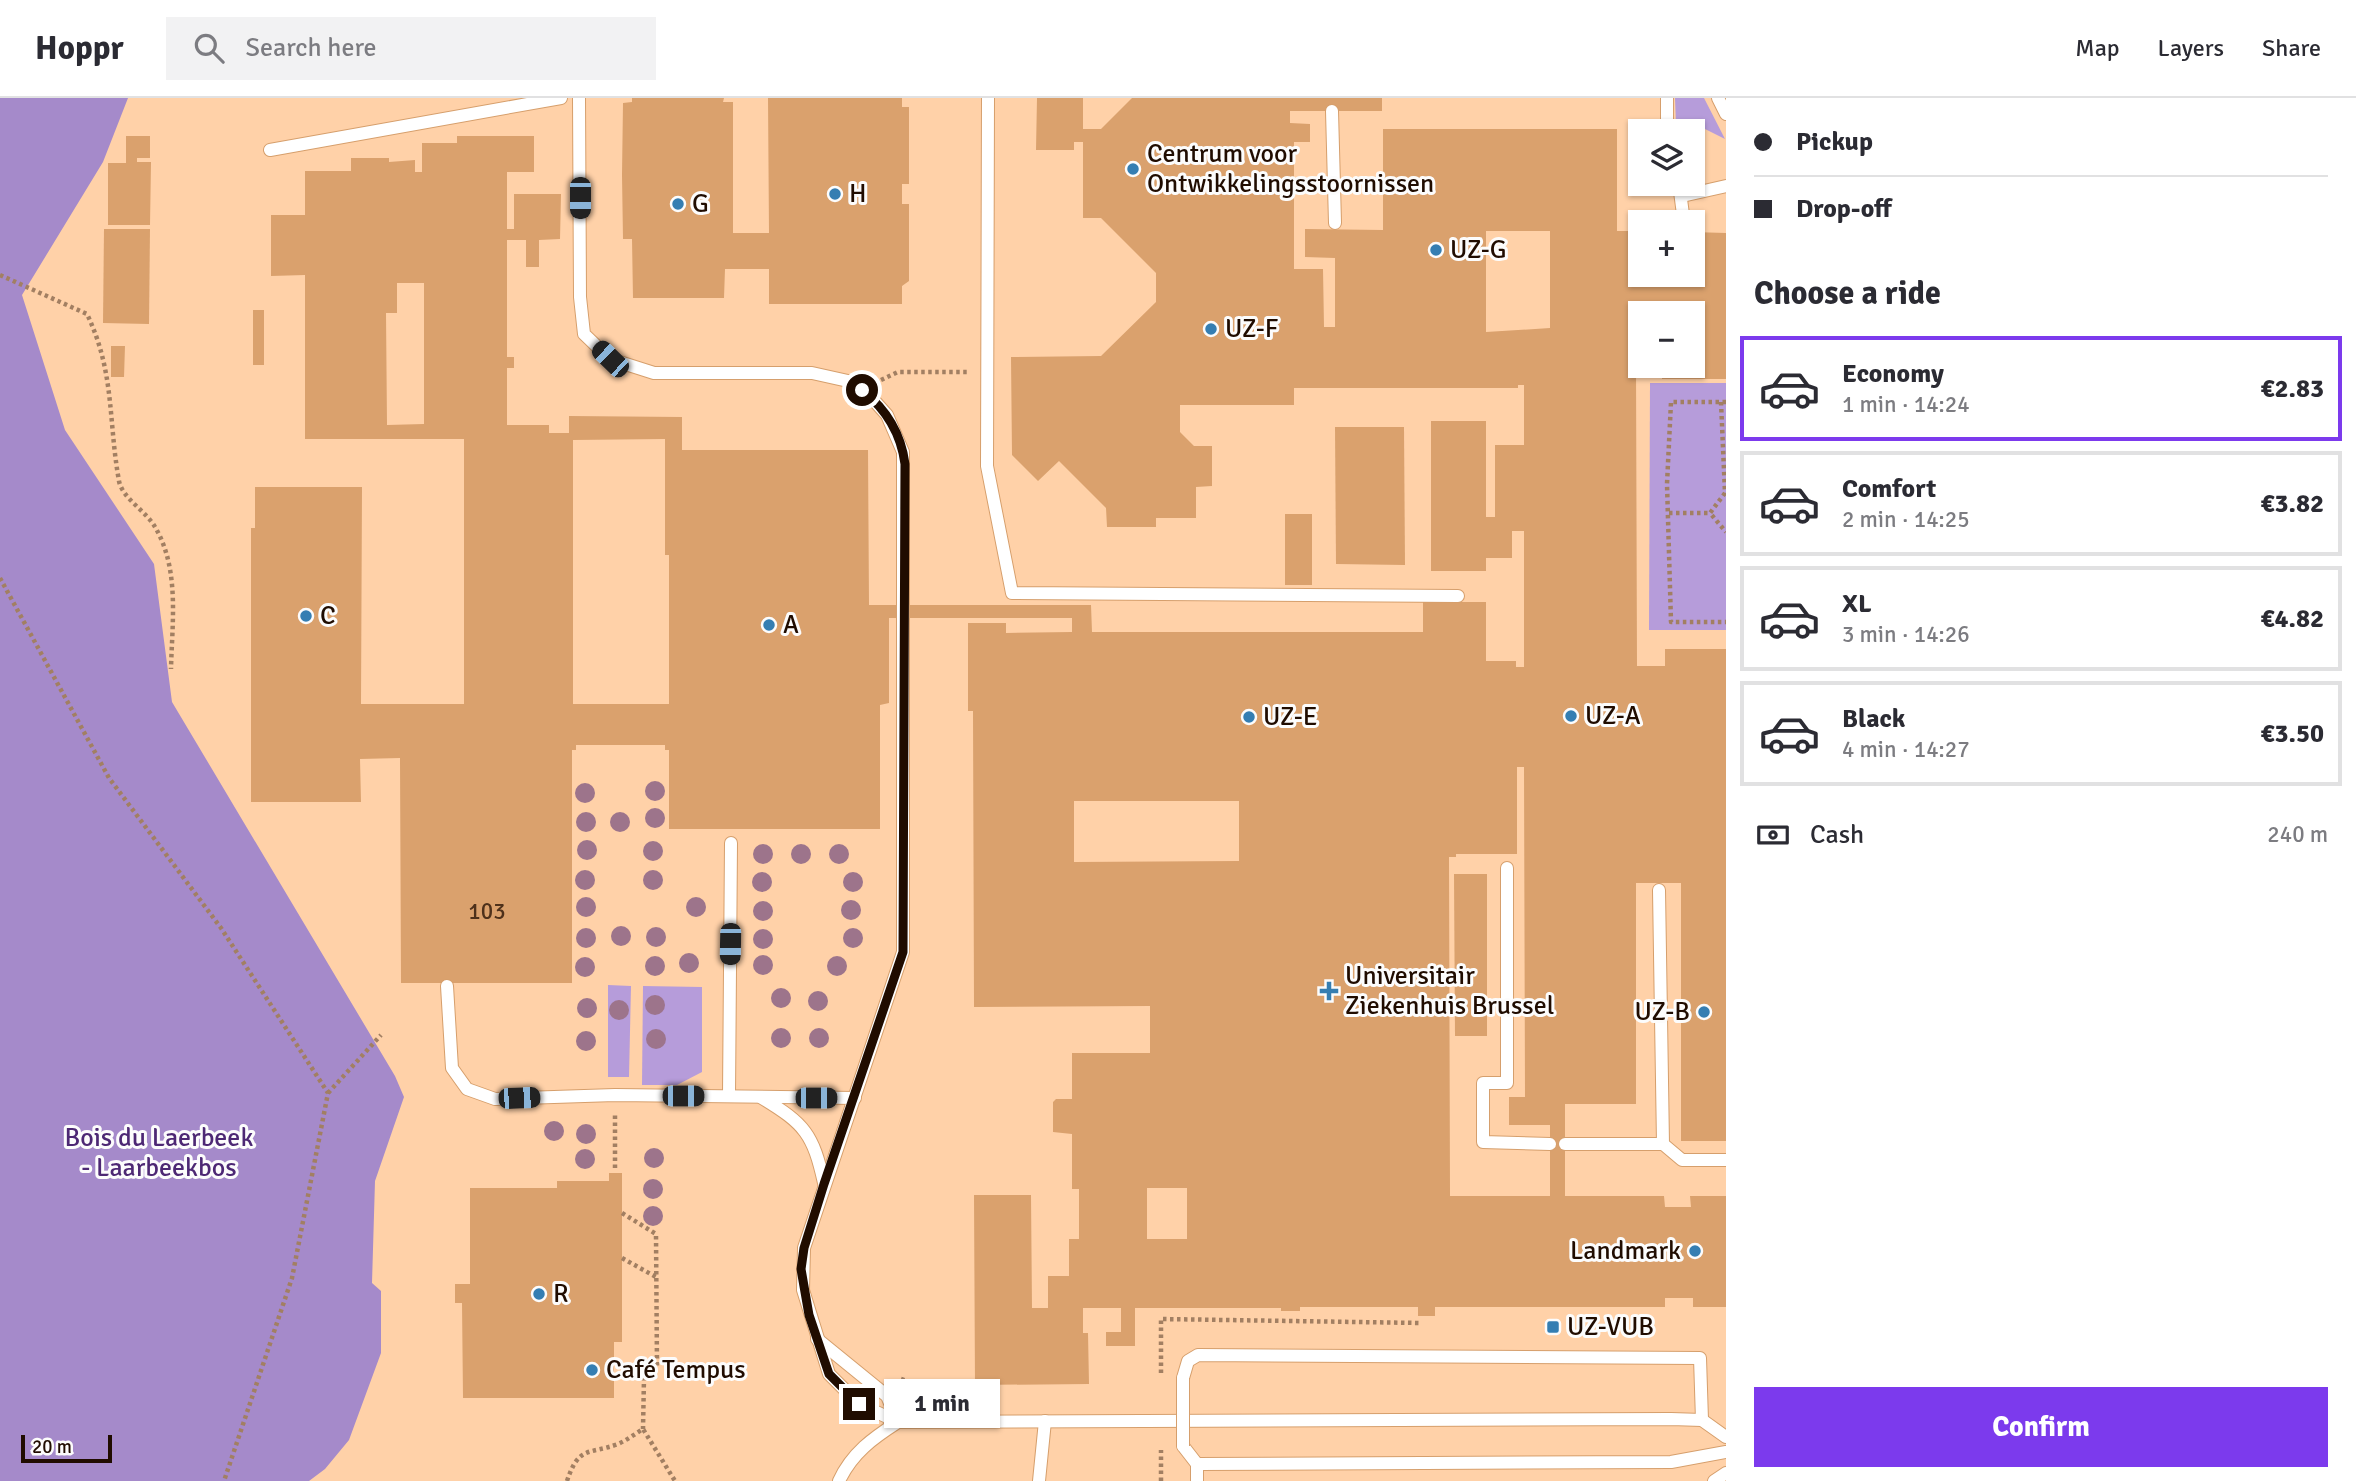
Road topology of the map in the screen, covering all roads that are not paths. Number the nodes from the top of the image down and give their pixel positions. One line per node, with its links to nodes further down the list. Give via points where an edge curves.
1 (561, 98): 9 (lane)
2 (579, 98): 20 (lane, via 584,334 610,359 654,373 833,376 862,390 896,430 905,464 903,952)
3 (988, 98): 13 (lane, via 987,466 1012,593)
4 (1667, 98): 8 (lane)
5 (1718, 98): 7 (lane)
6 (1332, 111): 12 (lane)
7 (1726, 114)
8 (1667, 119)
9 (270, 150)
10 (1726, 186): 11 (lane)
11 (1705, 188)
12 (1335, 223)
13 (1458, 596)
14 (731, 843): 18 (lane)
15 (1507, 868): 21 (lane, via 1507,1083 1483,1083 1483,1142)
16 (1660, 890): 23 (lane)
17 (447, 986): 18 (lane, via 452,1068 467,1089 495,1099)
18 (729, 1096): 19 (lane)
19 (762, 1098): 20 (lane); 25 (lane, via 796,1119 816,1149)
20 (855, 1098): 25 (lane)
21 (1550, 1144)
22 (1565, 1144): 23 (lane)
23 (1663, 1144): 24 (lane, via 1682,1160)
24 (1726, 1160)
25 (824, 1184): 26 (lane, via 801,1269)
26 (817, 1338): 29 (lane, via 887,1396); 29 (lane, via 829,1374 859,1404)
27 (1702, 1420): 28 (lane); 30 (lane); 32 (lane, bridge, via 1700,1358 1198,1354 1188,1361 1183,1378 1183,1446)
28 (1045, 1421): 29 (lane); 35 (lane)
29 (898, 1422): 34 (lane, via 868,1441)
30 (1726, 1437)
31 (1726, 1452): 32 (lane, via 1671,1462)
32 (1197, 1464): 36 (lane)
33 (1726, 1474): 37 (lane)
34 (839, 1481)
35 (1039, 1481)
36 (1197, 1481)
37 (1714, 1481)

